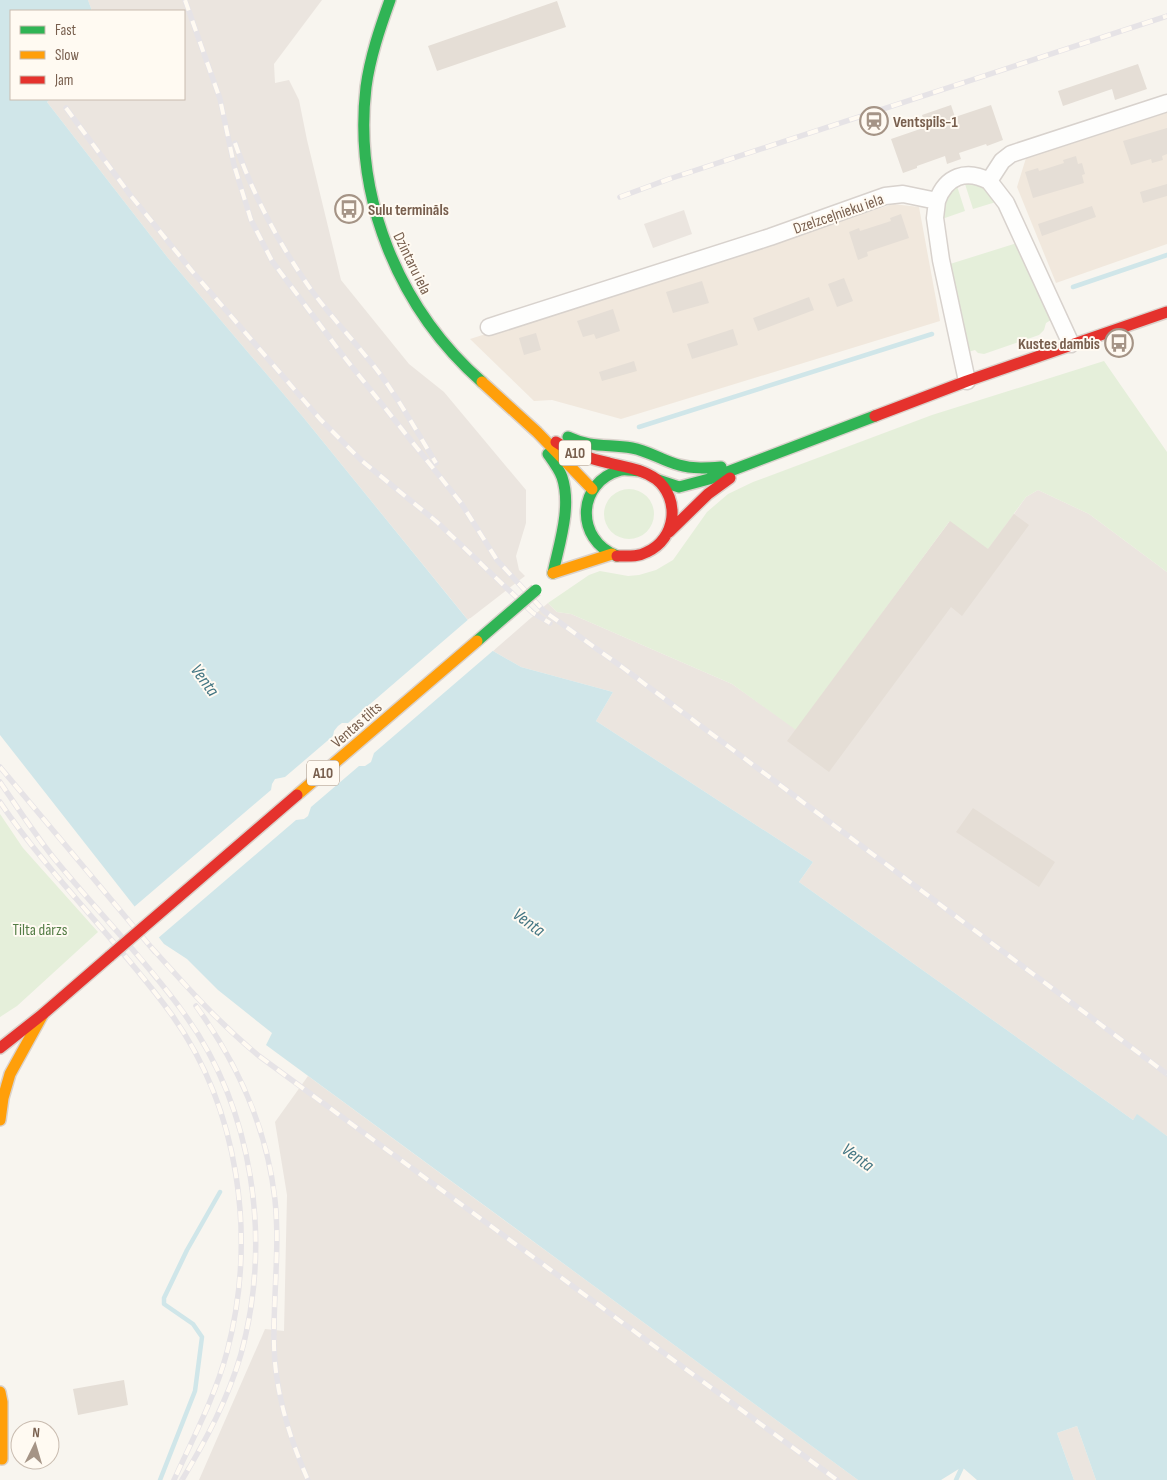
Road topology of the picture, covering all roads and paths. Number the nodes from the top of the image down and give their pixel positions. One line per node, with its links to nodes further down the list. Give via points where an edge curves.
1 (390, 0): 9 (main road, Dzintaru iela / A10, via 375,42 364,107 367,178 378,224 394,267 428,323 462,363)
2 (1167, 103): 3 (street, via 1011,154 1002,161)
3 (989, 181): 4 (street, via 969,174 957,177 940,192); 7 (street, via 1006,203)
4 (937, 201): 6 (street, Dzelzceļnieku iela, via 903,194 886,196 770,237); 8 (street, via 935,218 941,260)
5 (1167, 312): 7 (main road)
6 (489, 327)
7 (1071, 344): 8 (main road)
8 (967, 381): 10 (main road)
9 (518, 414): 10 (main road, via 580,443 632,448 678,465 701,468); 11 (main road, A10, via 570,451); 13 (main road, A10); 17 (main road, via 553,461 562,478 565,496 562,531)
10 (747, 466): 12 (main road, via 680,487); 15 (main road, via 708,494)
11 (640, 471): 12 (main road, A10); 13 (main road, via 622,470 605,476)
12 (658, 480): 15 (main road, via 669,496 673,514)
13 (592, 489): 14 (main road, A10)
14 (585, 517): 16 (main road, via 598,546); 17 (main road, A10)
15 (669, 532): 16 (main road, A10, via 659,546 644,555 628,558)
16 (612, 554): 17 (main road, A10)
17 (545, 582): 18 (main road, Ventas tilts / A10, bridge)
18 (44, 1014): 19 (main road); 20 (main road, A10); 21 (main road, A10); 22 (main road, via 10,1074)
19 (0, 1036)
20 (0, 1048)
21 (0, 1061)
22 (0, 1120)
23 (1, 1398): 24 (main road)
24 (1, 1456): 25 (main road)
25 (4, 1473)

